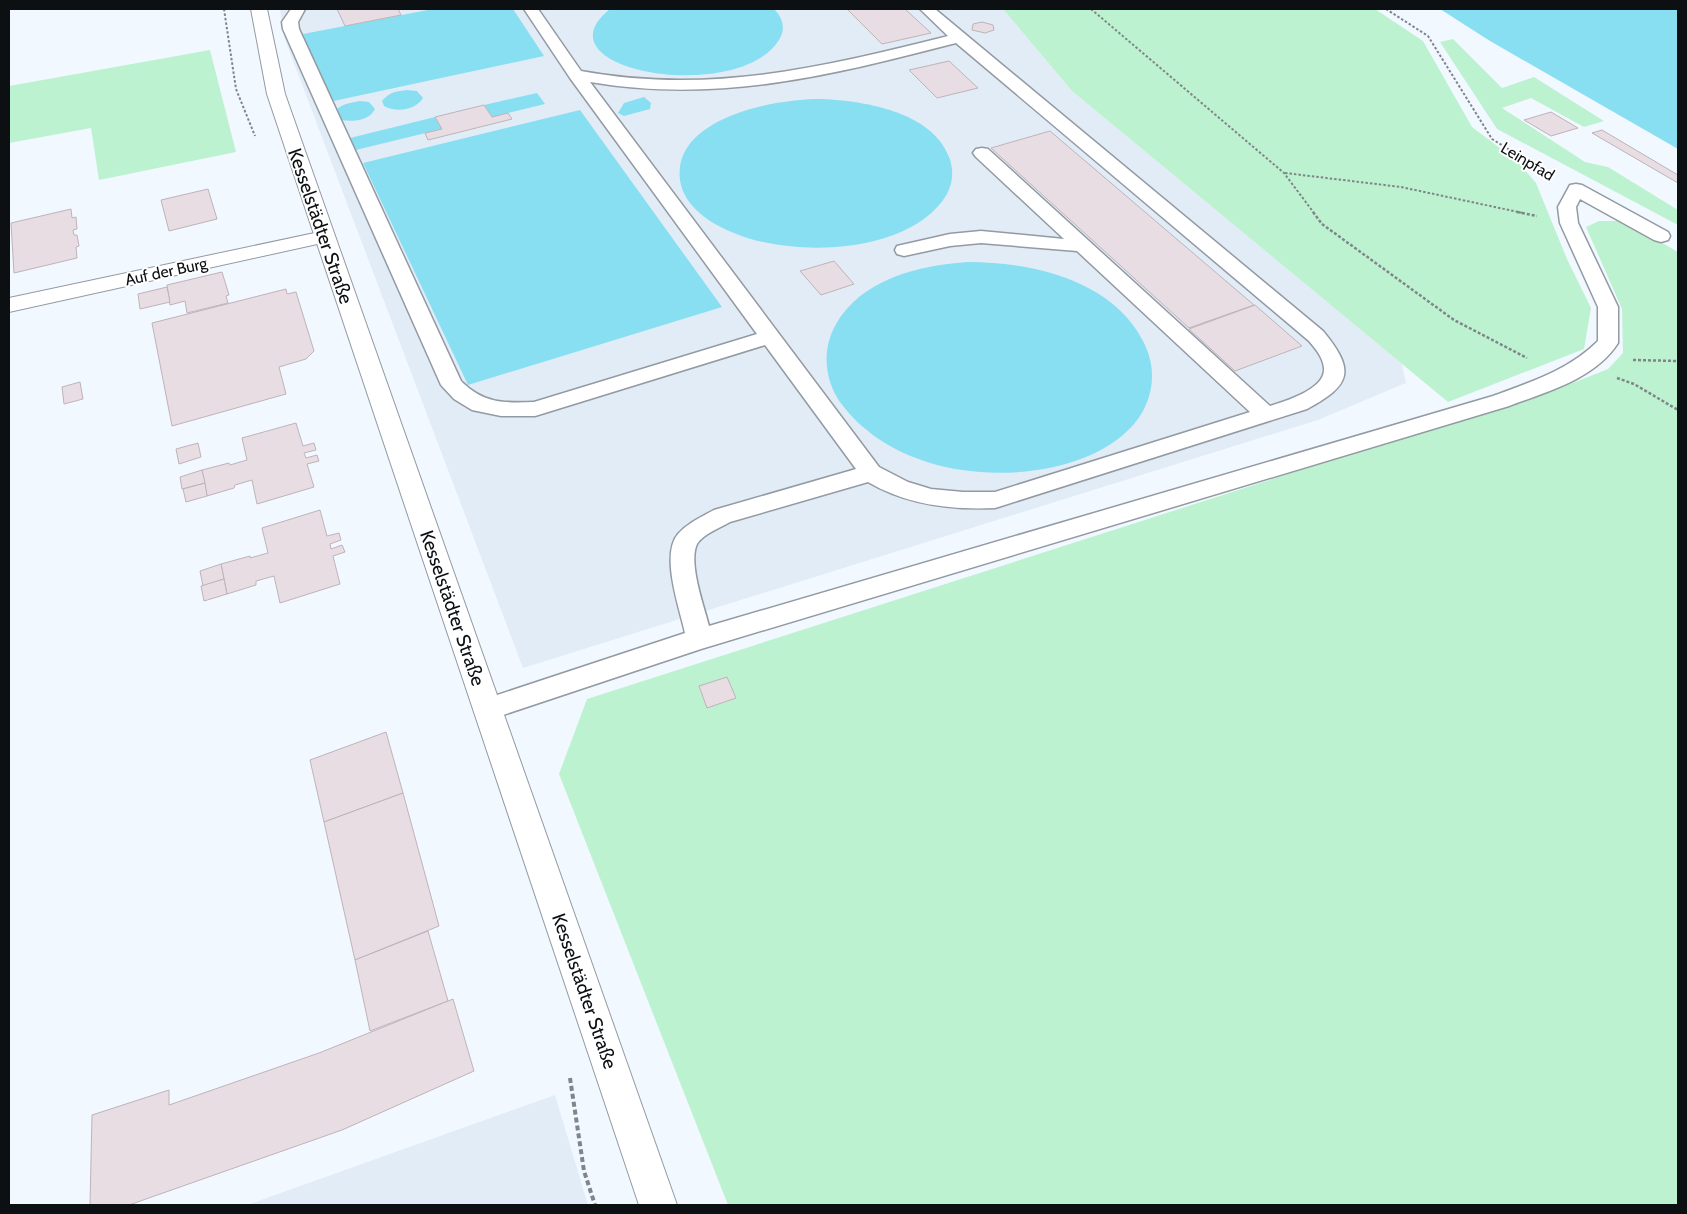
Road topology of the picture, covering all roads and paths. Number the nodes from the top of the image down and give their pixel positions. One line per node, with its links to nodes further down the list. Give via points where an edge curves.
1 (259, 9): 14 (main road, Kesselstädter Straße, via 276,94)
2 (298, 9): 18 (lane, via 290,22 291,29 452,385 464,398 503,410 535,408)
3 (531, 9): 8 (lane)
4 (927, 9): 7 (lane)
5 (1090, 9): 10 (path)
6 (1386, 9): 11 (path, Leinpfad, via 1428,36 1492,139)
7 (959, 38): 8 (lane, via 830,68 725,85 653,85); 23 (lane, via 1316,336 1327,349 1336,363 1335,378 1326,388 1299,404)
8 (576, 75): 18 (lane)
9 (982, 153): 15 (lane)
10 (1284, 173): 12 (path, via 1401,187); 21 (path, via 1322,224 1454,320)
11 (1576, 190): 12 (lane, via 1568,207); 13 (lane, Leinpfad)
12 (1570, 223): 19 (lane, via 1608,307 1608,343)
13 (1663, 233)
14 (324, 237): 17 (main road, Auf der Burg); 26 (main road, Kesselstädter Straße)
15 (1084, 246): 16 (lane, via 981,238 950,240); 23 (lane)
16 (904, 250)
17 (9, 305)
18 (770, 338): 24 (lane)
19 (1592, 360): 20 (path); 21 (lane); 22 (path)
20 (1678, 361)
21 (1563, 377): 25 (lane, via 1501,401)
22 (1678, 410)
23 (1266, 415): 24 (lane, via 995,500 948,501 896,487)
24 (871, 473): 25 (lane, via 722,516 701,527 686,541 682,565)
25 (699, 639): 26 (lane)
26 (488, 709): 29 (main road, Kesselstädter Straße)
27 (569, 1072): 28 (path, via 584,1170)
28 (595, 1205)
29 (658, 1205)

